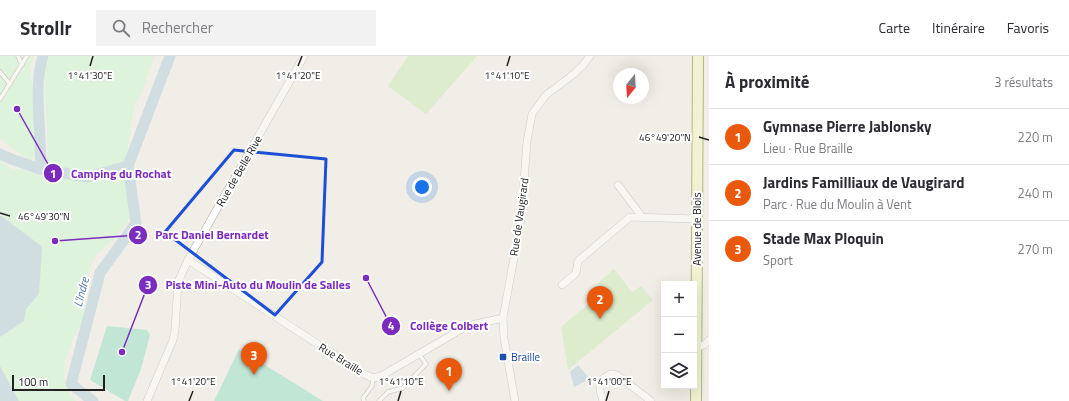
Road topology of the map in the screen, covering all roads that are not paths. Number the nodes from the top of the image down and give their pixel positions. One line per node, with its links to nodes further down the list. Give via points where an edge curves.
1 (18, 56): 6 (lane)
2 (28, 56): 6 (lane)
3 (304, 56): 13 (street, Rue de Belle Rive)
4 (590, 56): 16 (street, Rue de Vaugirard, via 574,74 546,95 532,114 527,142 521,219)
5 (698, 56): 12 (main road, Avenue de Blois)
6 (22, 65): 8 (lane)
7 (0, 72): 8 (lane)
8 (10, 84): 9 (lane)
9 (0, 99)
10 (618, 185): 11 (street)
11 (643, 218): 12 (street); 14 (street, via 630,218 608,236 578,261 576,273)
12 (697, 219): 15 (main road, Avenue de Blois)
13 (188, 260): 21 (street, Rue Braille); 22 (street, Rue de Belle Rive, via 178,282 173,340)
14 (562, 285)
15 (697, 317)
16 (503, 318): 20 (street, Rue Braille, via 467,326); 25 (street, Rue de Vaugirard)
17 (709, 340): 18 (street)
18 (697, 347)
19 (697, 353): 28 (main road, Avenue de Blois)
20 (419, 354): 21 (street, Rue Braille); 24 (lane, via 426,364 403,388 388,392)
21 (373, 378): 23 (lane, via 372,386 363,398)
22 (147, 401)
23 (364, 401)
24 (379, 401)
25 (515, 401)
26 (603, 401): 27 (street, via 599,385 602,379 611,374 617,375)
27 (651, 401)
28 (696, 401)

